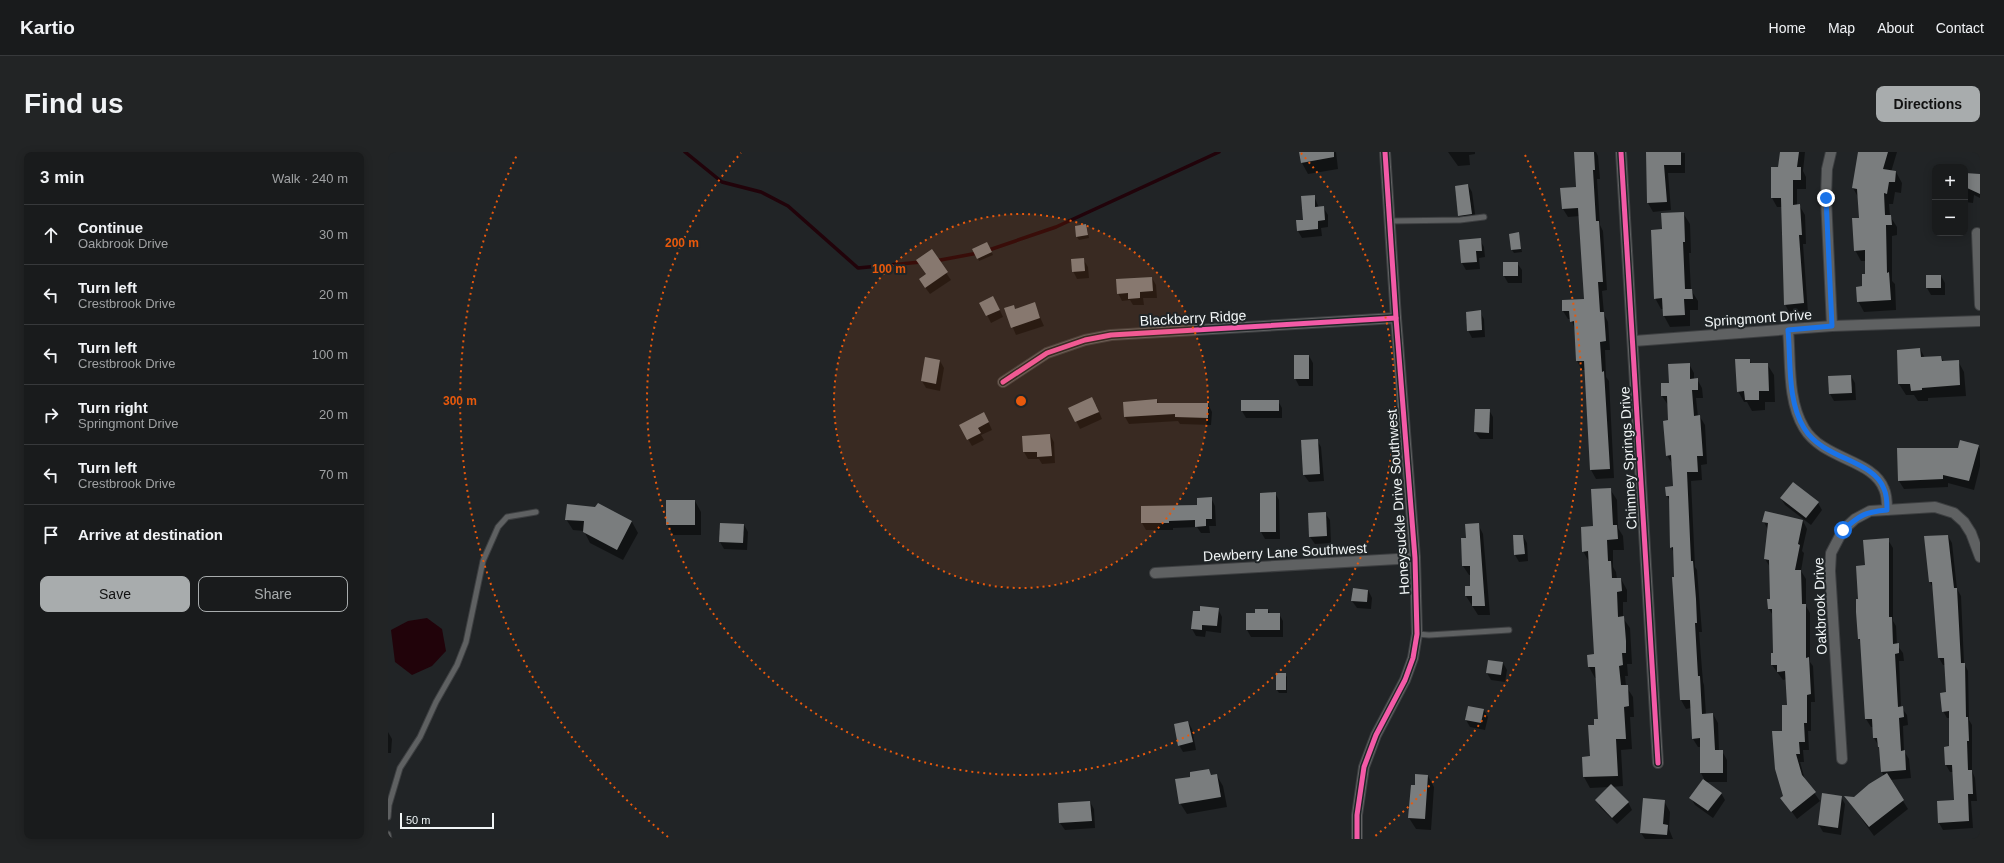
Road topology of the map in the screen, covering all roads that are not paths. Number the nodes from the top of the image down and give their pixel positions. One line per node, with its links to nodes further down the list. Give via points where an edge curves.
1 (1385, 152): 5 (street, Honeysuckle Drive Southwest)
2 (1621, 152): 12 (street, Chimney Springs Drive)
3 (1831, 152): 10 (street, via 1827,169 1826,198)
4 (1484, 217): 5 (lane)
5 (1390, 221): 8 (street, Honeysuckle Drive Southwest)
6 (1977, 233): 7 (street)
7 (1980, 305)
8 (1396, 318): 13 (street, Blackberry Ridge, via 1111,334 1047,353); 17 (street, Honeysuckle Drive Southwest)
9 (1980, 321): 10 (street, Springmont Drive)
10 (1832, 326): 11 (street, Springmont Drive)
11 (1788, 330): 12 (street, Springmont Drive); 14 (street, via 1793,396 1796,412 1804,430 1823,449 1871,472 1885,489)
12 (1634, 341): 22 (street, Chimney Springs Drive)
13 (1003, 382)
14 (1887, 510): 16 (street, Oakbrook Drive, via 1935,507 1954,513 1971,533); 21 (street, Oakbrook Drive, via 1870,511 1855,519 1843,530 1831,553)
15 (536, 512): 23 (lane, via 508,516 498,527 483,561 466,642 420,738 400,768)
16 (1980, 557)
17 (1415, 558): 18 (street, Dewberry Lane Southwest); 20 (street, Honeysuckle Drive Southwest)
18 (1155, 573)
19 (1509, 630): 20 (lane)
20 (1417, 634): 26 (street, Honeysuckle Drive Southwest, via 1413,658 1405,680 1376,736 1364,767 1357,815)
21 (1842, 759)
22 (1658, 763)
23 (388, 817)
24 (388, 834): 25 (lane)
25 (389, 839)
26 (1357, 839)

